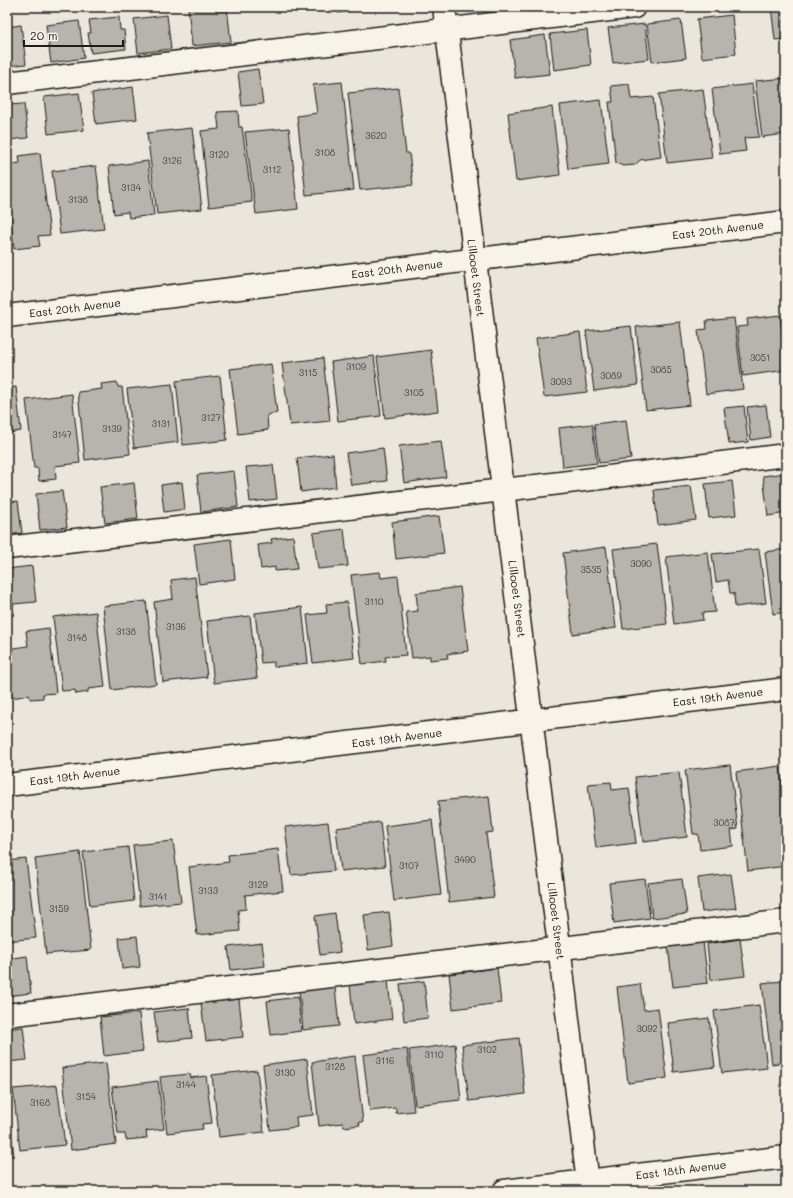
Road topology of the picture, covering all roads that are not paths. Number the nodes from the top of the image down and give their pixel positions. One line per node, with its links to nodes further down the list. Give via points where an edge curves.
1 (444, 7): 3 (street, Lillooet Street)
2 (634, 7): 3 (street)
3 (447, 30): 4 (street); 6 (street, Lillooet Street)
4 (7, 83)
5 (786, 222): 6 (street, East 20th Avenue)
6 (474, 260): 7 (street, East 20th Avenue); 9 (street, Lillooet Street)
7 (7, 316)
8 (786, 455): 9 (street)
9 (503, 490): 10 (street); 12 (street, Lillooet Street)
10 (7, 548)
11 (786, 689): 12 (street, East 19th Avenue)
12 (532, 720): 13 (street, East 19th Avenue); 15 (street, Lillooet Street)
13 (7, 785)
14 (786, 921): 15 (street)
15 (559, 948): 16 (street); 18 (street, Lillooet Street)
16 (7, 1015)
17 (786, 1157): 18 (street, East 18th Avenue)
18 (588, 1186): 19 (street, East 18th Avenue)
19 (504, 1191)

